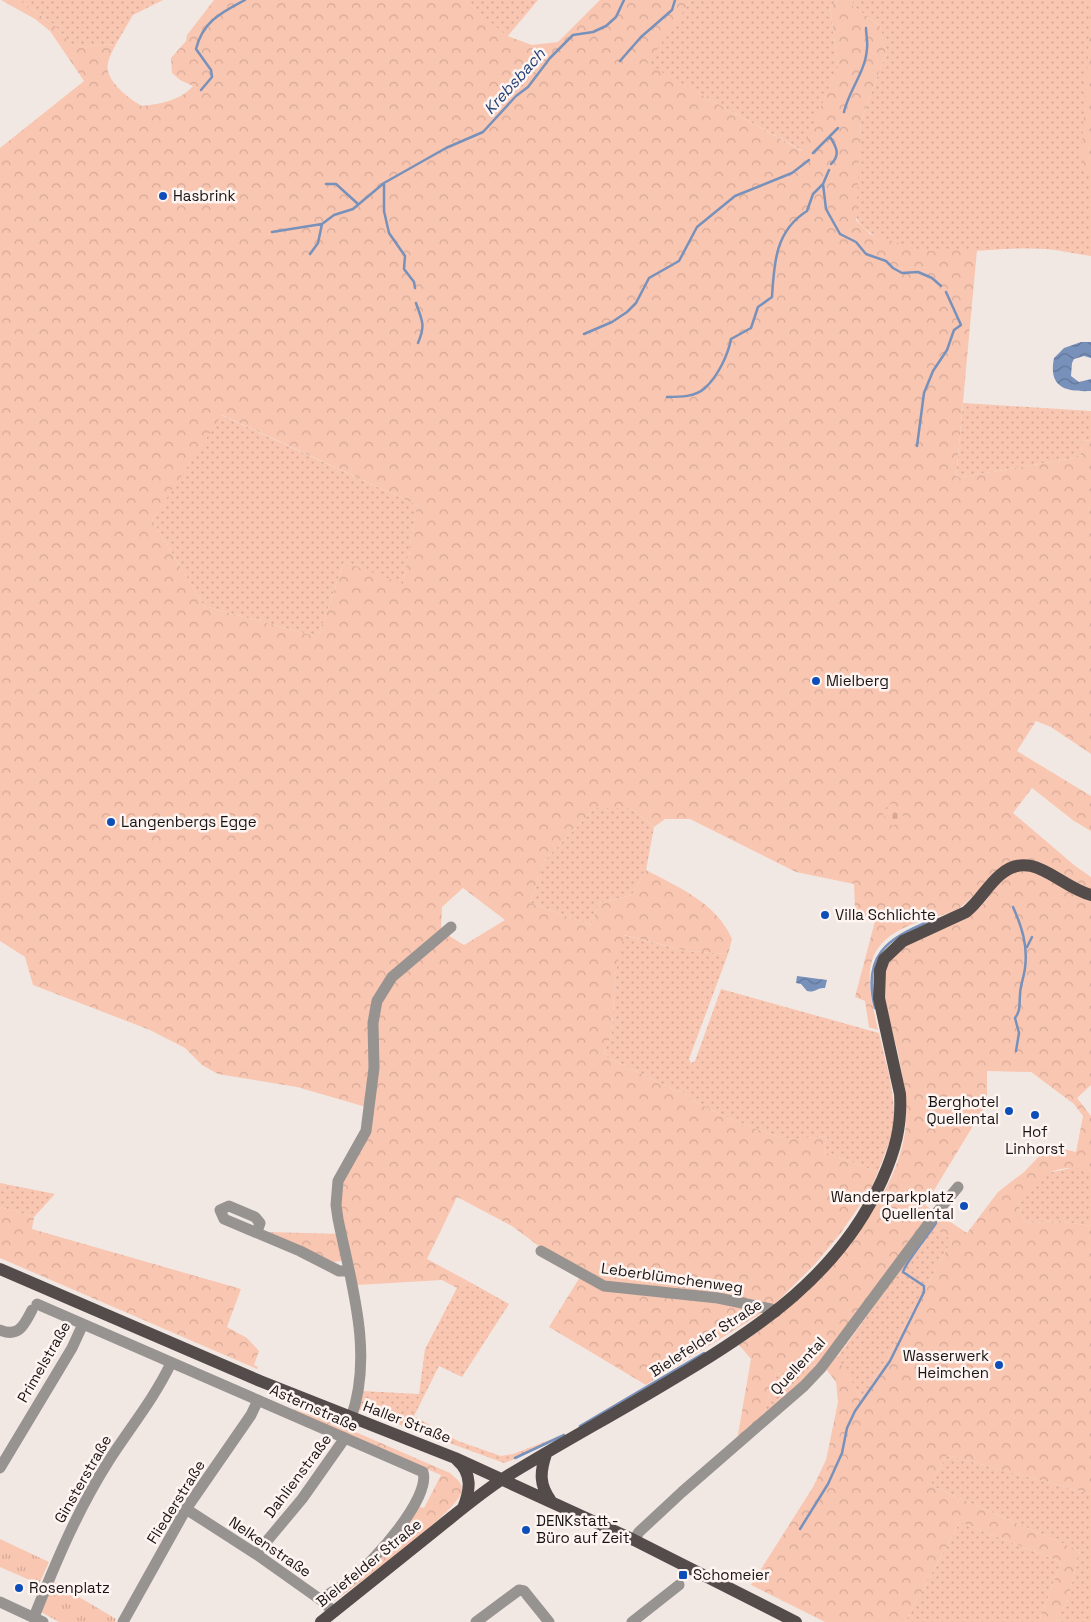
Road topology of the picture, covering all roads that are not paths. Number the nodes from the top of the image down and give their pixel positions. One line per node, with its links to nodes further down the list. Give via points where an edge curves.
1 (1091, 895): 8 (main road, Bielefelder Straße, via 1037,866 1017,865 1006,869 966,912 903,941 884,959 878,984 879,998 898,1078 902,1113 894,1154 877,1192 852,1233 821,1270)
2 (451, 927): 7 (street, via 402,968 377,1001 373,1023 374,1068 366,1131 341,1173 337,1192 338,1219)
3 (958, 1188): 22 (street, Quellental, via 821,1368 682,1492)
4 (257, 1232): 7 (street, via 339,1271)
5 (541, 1251): 8 (street, Leberblümchenweg, via 604,1286 718,1298)
6 (0, 1269): 13 (main road, Haller Straße)
7 (349, 1271): 13 (street, via 357,1307 360,1368)
8 (776, 1312): 15 (main road, Bielefelder Straße, via 710,1357)
9 (83, 1324): 10 (street, Asternstraße, via 35,1307 18,1332 13,1334); 11 (street, Asternstraße); 17 (street, Primelstraße)
10 (0, 1330)
11 (171, 1363): 12 (street, Asternstraße); 28 (street, Ginsterstraße, via 159,1388 107,1463 74,1523)
12 (258, 1400): 14 (street, Asternstraße); 21 (street, Fliederstraße)
13 (351, 1418): 16 (main road, Haller Straße)
14 (345, 1438): 23 (street, Dahlienstraße, via 302,1499); 25 (street, Asternstraße, via 419,1469 424,1480 414,1504 382,1551 353,1578)
15 (546, 1454): 18 (main road, Bielefelder Straße); 19 (main road, via 541,1479 544,1493)
16 (455, 1458): 18 (main road, Haller Straße); 20 (main road, via 462,1464 469,1480)
17 (0, 1468)
18 (502, 1479): 19 (main road, Haller Straße); 20 (main road, Bielefelder Straße)
19 (550, 1501): 22 (main road, Haller Straße)
20 (464, 1508): 27 (main road, Bielefelder Straße)
21 (186, 1509): 23 (street, Nelkenstraße); 29 (street, Fliederstraße)
22 (634, 1540): 34 (main road, Haller Straße)
23 (256, 1554): 25 (street, Nelkenstraße)
24 (679, 1586): 33 (street)
25 (321, 1600): 27 (street, Nelkenstraße)
26 (0, 1602): 28 (street)
27 (334, 1612): 30 (main road, Bielefelder Straße)
28 (38, 1619)
29 (123, 1622)
30 (321, 1622)
31 (476, 1622): 32 (street, via 519,1590 524,1591)
32 (549, 1622)
33 (632, 1622)
34 (796, 1622)

